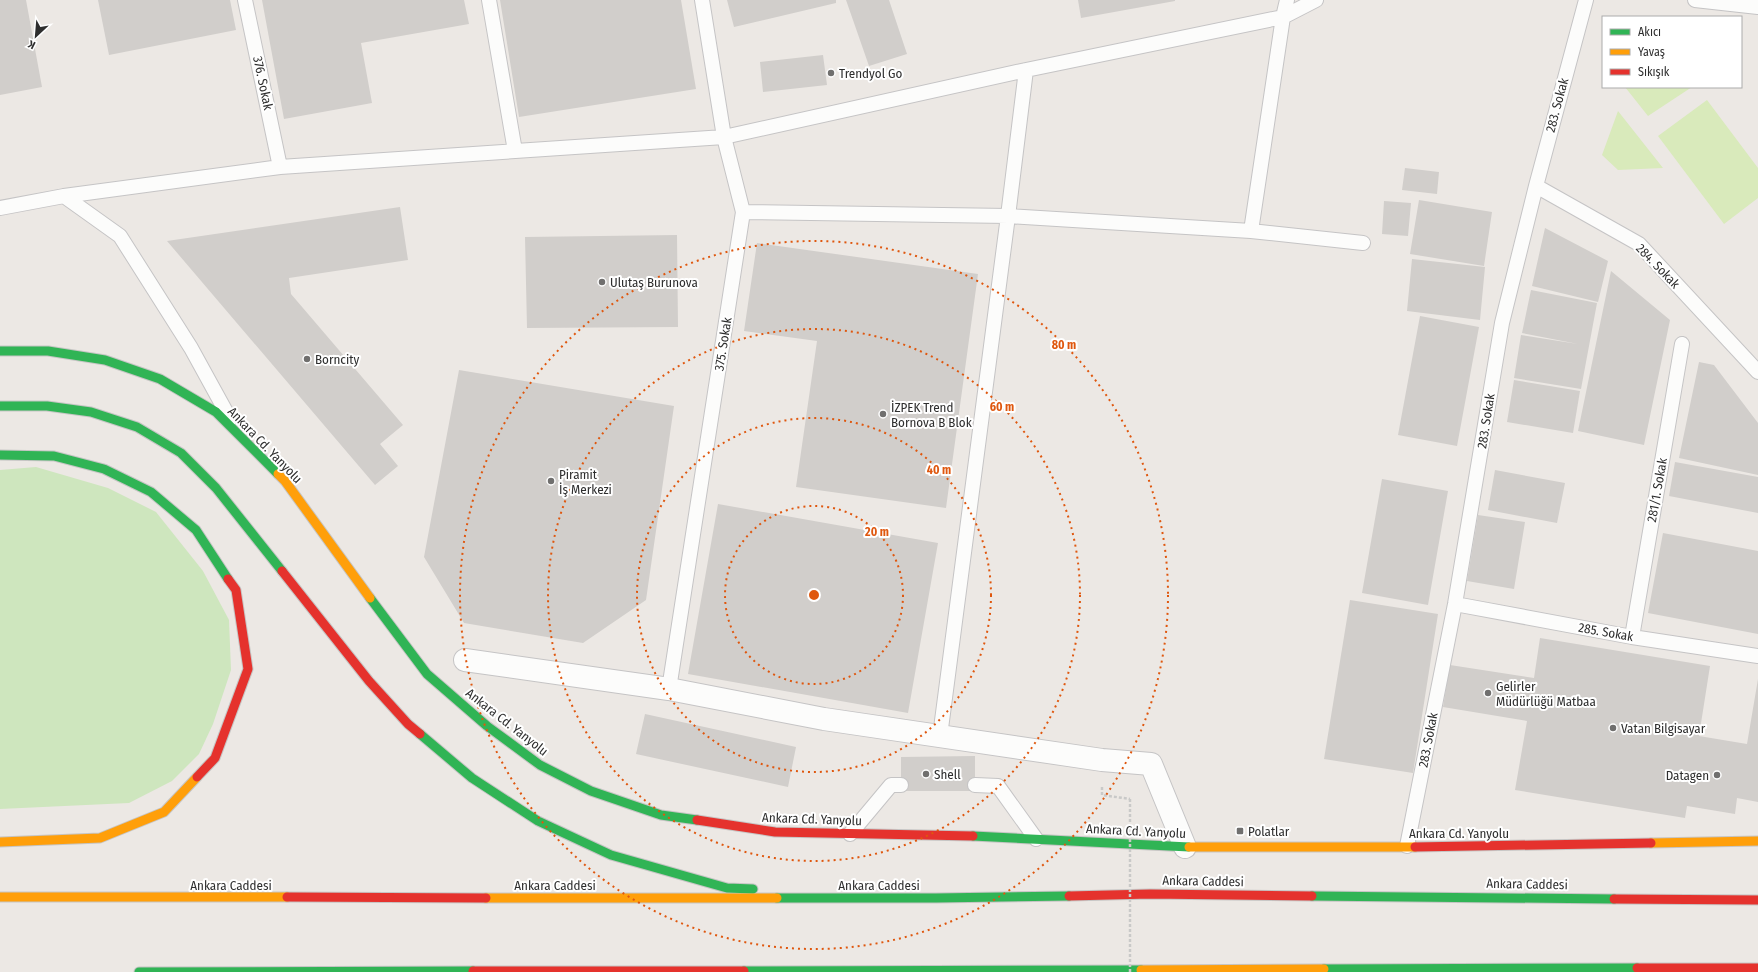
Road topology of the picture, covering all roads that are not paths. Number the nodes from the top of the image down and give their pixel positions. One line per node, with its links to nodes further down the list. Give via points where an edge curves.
1 (246, 0): 13 (lane, 376. Sokak)
2 (489, 0): 12 (lane)
3 (702, 0): 11 (lane, 375. Sokak)
4 (1287, 0): 9 (lane)
5 (1316, 0): 9 (lane)
6 (1586, 0): 14 (lane, 283. Sokak)
7 (1695, 0): 8 (lane)
8 (1758, 7)
9 (1283, 17): 10 (lane); 19 (lane)
10 (1026, 70): 11 (lane); 18 (lane)
11 (724, 137): 12 (lane); 17 (lane, 375. Sokak)
12 (515, 151): 13 (lane)
13 (280, 167): 15 (lane)
14 (1536, 186): 23 (lane, 284. Sokak, via 1639,244); 27 (lane, 283. Sokak, via 1502,323)
15 (64, 196): 16 (lane); 25 (lane, via 120,236 191,348)
16 (0, 208)
17 (743, 212): 18 (lane); 31 (lane, 375. Sokak)
18 (1008, 216): 19 (lane); 32 (lane)
19 (1251, 231): 20 (lane)
20 (1364, 243)
21 (1682, 344): 28 (lane, 281/1. Sokak)
22 (0, 351): 25 (main road, Ankara Cd. Yanyolu, via 48,351 105,360 160,379 216,412)
23 (1758, 372)
24 (0, 406): 42 (main road, via 47,406 90,412 137,427 181,453 216,488 369,681 408,724 472,778 538,821 611,855 727,888)
25 (240, 436): 35 (main road, Ankara Cd. Yanyolu, via 285,481 427,674 487,726 540,765 591,792 661,815 775,832)
26 (0, 455): 38 (main road, via 54,456 104,469 151,492 196,530 236,590 248,669 215,758 164,812 100,838)
27 (1455, 604): 28 (lane, 285. Sokak); 39 (lane, 283. Sokak)
28 (1632, 637): 29 (lane, 285. Sokak)
29 (1758, 656)
30 (465, 660): 31 (street)
31 (669, 689): 32 (street, via 824,719)
32 (940, 736): 40 (street, via 1102,760 1151,764)
33 (901, 785): 35 (lane, via 891,785)
34 (975, 786): 36 (lane, via 998,786)
35 (850, 834): 36 (main road, Ankara Cd. Yanyolu)
36 (1036, 839): 40 (main road, Ankara Cd. Yanyolu)
37 (1758, 841): 39 (main road, Ankara Cd. Yanyolu)
38 (0, 842)
39 (1407, 846): 40 (main road, Ankara Cd. Yanyolu)
40 (1185, 847)
41 (0, 897): 42 (main road, Ankara Caddesi)
42 (936, 898): 43 (main road, Ankara Caddesi, via 1158,894)
43 (1758, 900)
44 (1758, 968): 45 (main road)
45 (139, 972)

